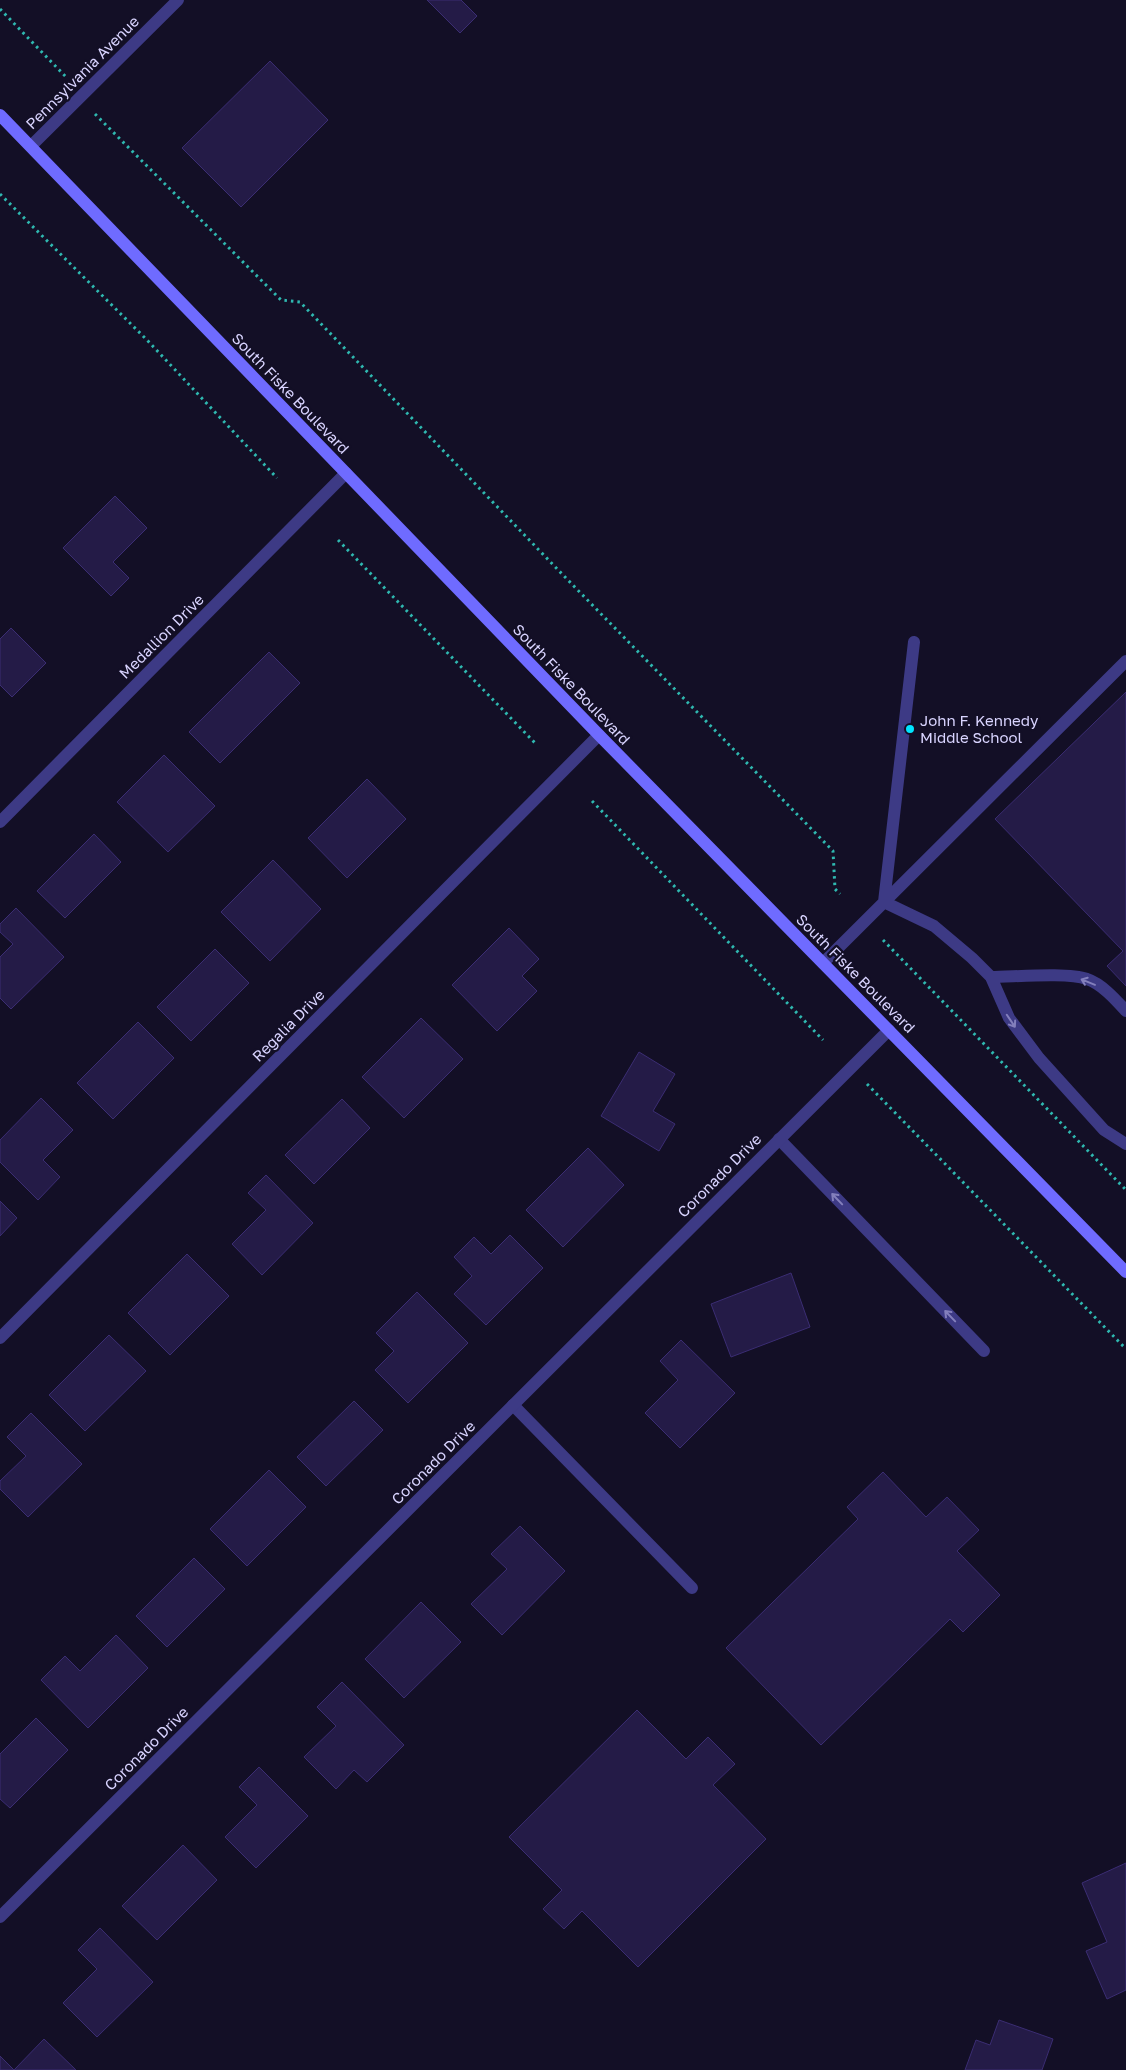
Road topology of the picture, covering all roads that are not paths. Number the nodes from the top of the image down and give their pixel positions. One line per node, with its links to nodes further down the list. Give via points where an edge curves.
1 (178, 0): 3 (street, Pennsylvania Avenue)
2 (0, 115): 3 (main road, South Fiske Boulevard)
3 (31, 146): 4 (main road, South Fiske Boulevard)
4 (346, 473): 7 (main road, South Fiske Boulevard); 8 (street, Medallion Drive)
5 (914, 642): 9 (street)
6 (1126, 661): 9 (street)
7 (599, 735): 10 (main road, South Fiske Boulevard); 17 (street, Regalia Drive)
8 (0, 822)
9 (884, 902): 10 (street); 11 (street, via 934,926)
10 (823, 963): 13 (main road, South Fiske Boulevard)
11 (991, 977): 12 (street, one-way to 11, via 1088,979); 15 (street, one-way to 15, via 1008,1018 1039,1058 1104,1130)
12 (1126, 1011)
13 (889, 1030): 14 (street, Coronado Drive); 16 (main road, South Fiske Boulevard)
14 (779, 1139): 18 (street, one-way to 14); 19 (street, Coronado Drive)
15 (1126, 1144)
16 (1126, 1272)
17 (0, 1338)
18 (984, 1351)
19 (513, 1405): 20 (street); 21 (street, Coronado Drive)
20 (692, 1588)
21 (0, 1917)

